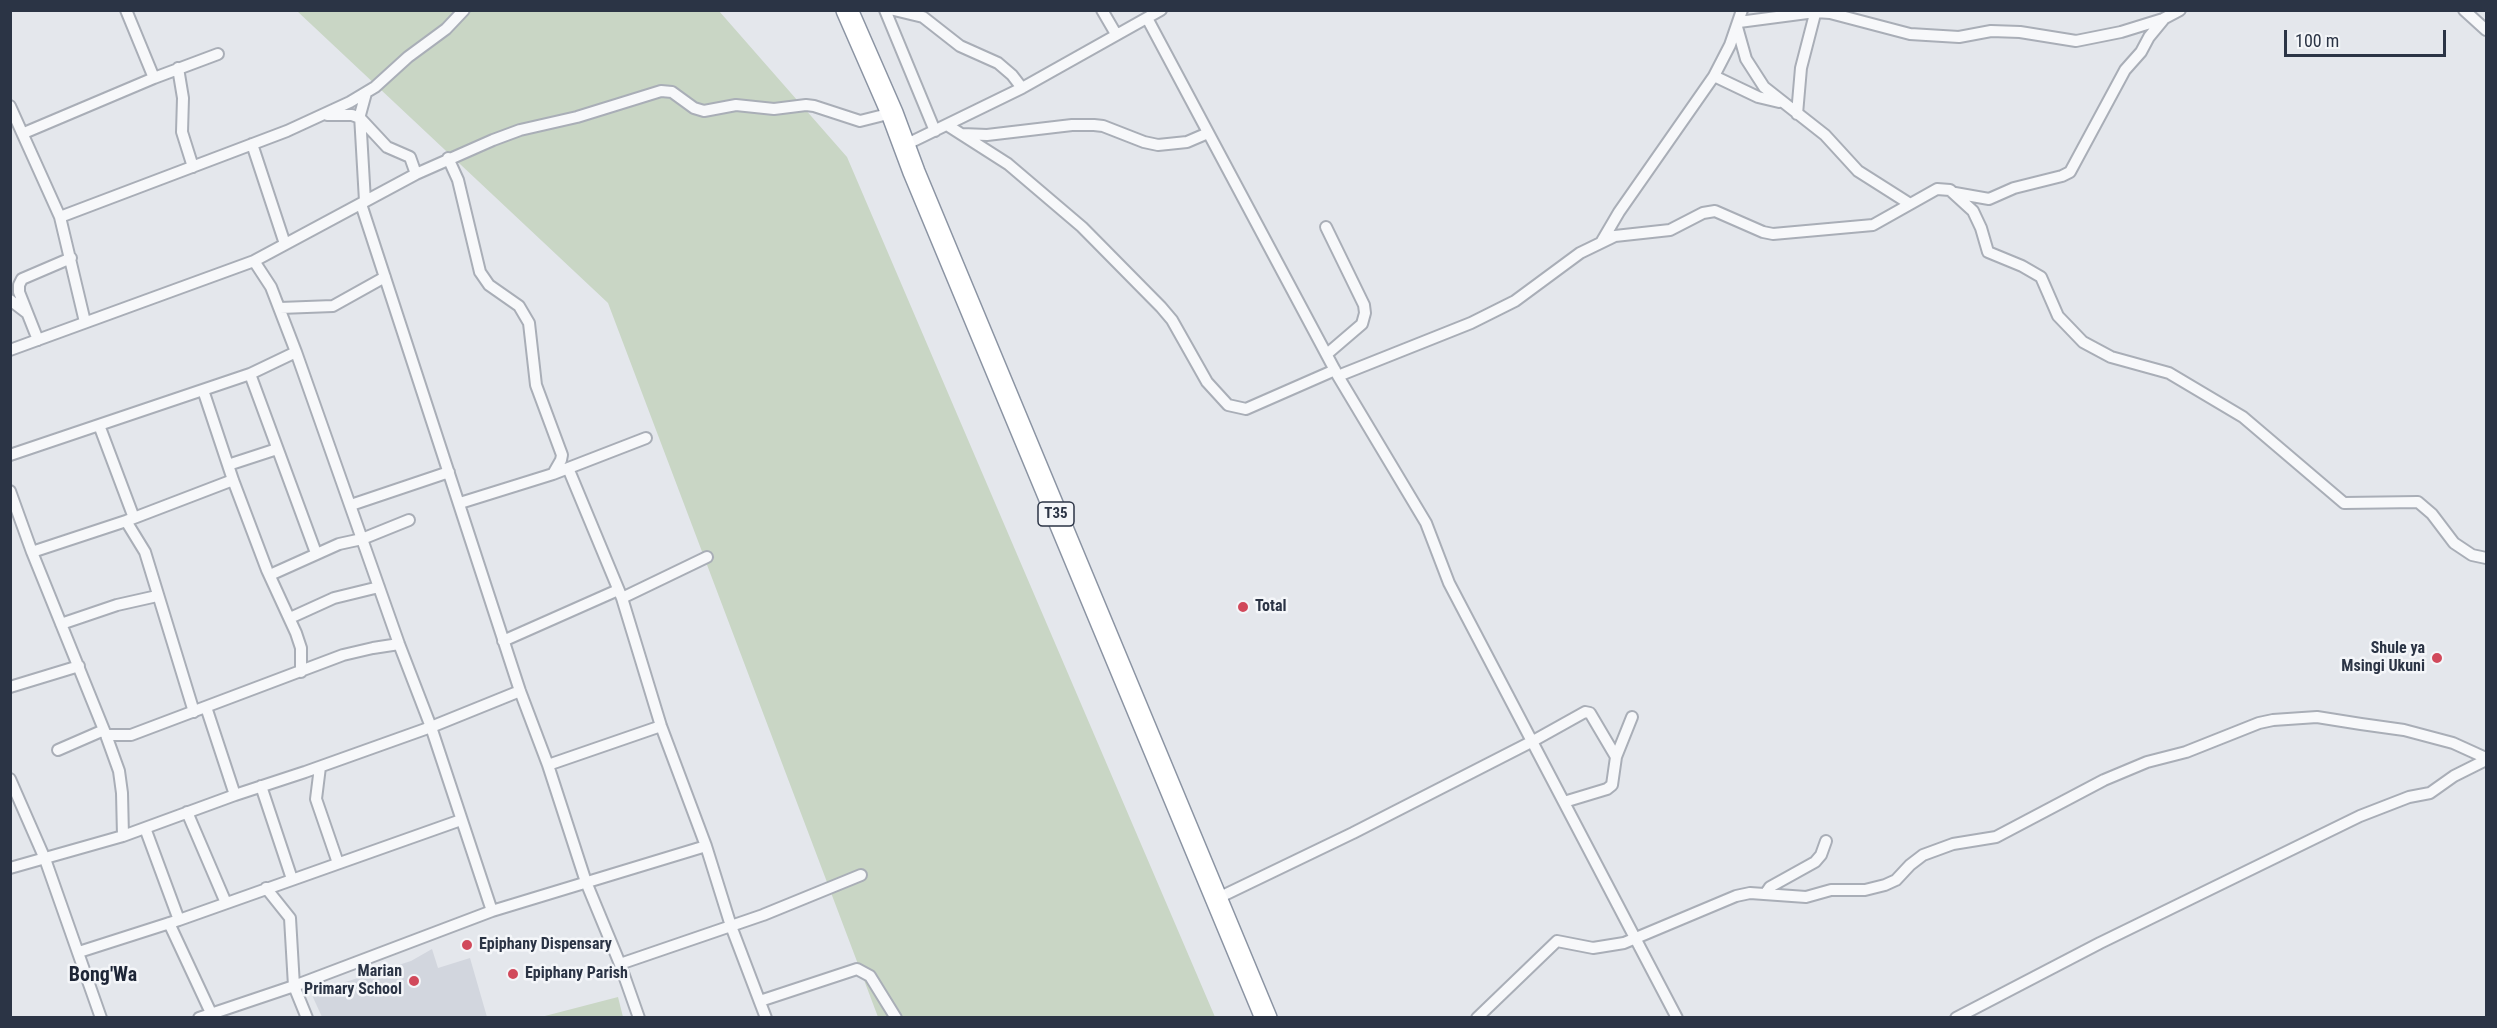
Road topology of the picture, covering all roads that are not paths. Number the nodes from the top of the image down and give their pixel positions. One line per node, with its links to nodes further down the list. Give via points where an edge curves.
1 (126, 10): 19 (street)
2 (464, 10): 21 (street)
3 (847, 10): 24 (highway, T35)
4 (885, 10): 29 (street)
5 (894, 10): 20 (street, via 923,17 960,46 998,63)
6 (1102, 10): 15 (street)
7 (1161, 10): 11 (street)
8 (2180, 10): 12 (street)
9 (2464, 10): 14 (street)
10 (1815, 11): 12 (street, via 1933,36 1959,38 1991,31 2020,32 2076,41); 13 (street); 25 (street, via 1801,68)
11 (1147, 18): 15 (street); 31 (street)
12 (2163, 19): 38 (street, via 2124,70 2070,172 1989,199)
13 (1739, 20): 18 (street); 22 (street, via 1752,70)
14 (2487, 30)
15 (1116, 34): 20 (street)
16 (218, 54): 17 (street)
17 (178, 68): 19 (street); 36 (street, via 183,98 182,132)
18 (1714, 76): 22 (street, via 1758,97); 43 (street)
19 (154, 78): 30 (street)
20 (1022, 88): 28 (street)
21 (366, 93): 26 (street); 27 (street)
22 (1782, 103): 25 (street)
23 (10, 106): 30 (street)
24 (892, 113): 34 (highway, T35); 35 (street, via 860,121 814,106 774,109 736,105 704,111 672,92 661,91 520,130)
25 (1797, 114): 40 (street, via 1825,135 1858,171)
26 (319, 115): 27 (street, via 348,114); 33 (street)
27 (360, 118): 37 (street, via 387,147 410,157); 39 (street)
28 (946, 125): 29 (street); 32 (street)
29 (935, 131): 34 (street)
30 (24, 133): 41 (street)
31 (1208, 133): 32 (street, via 1187,142 1158,145 1094,125); 55 (street)
32 (961, 134): 56 (street, via 1016,171 1082,227 1172,320 1207,382 1228,405 1246,409)
33 (252, 144): 36 (street); 44 (street)
34 (903, 146): 120 (highway, T35)
35 (448, 158): 37 (street); 66 (street, via 458,180 480,272 489,285 519,306 528,323 536,385 562,455)
36 (193, 167): 41 (street)
37 (416, 174): 39 (street)
38 (1955, 193): 40 (street, via 1937,189); 77 (street, via 1973,211 1988,252 2040,277 2058,316 2083,342 2111,357 2169,373 2243,417 2344,503 2418,502 2454,543 2472,555)
39 (363, 202): 44 (street); 47 (street)
40 (1910, 204): 43 (street, via 1873,225 1773,234 1714,211 1670,230 1627,233)
41 (60, 218): 45 (street)
42 (1326, 227): 55 (street, via 1365,313 1362,324)
43 (1602, 240): 56 (street, via 1515,301 1471,323)
44 (285, 244): 46 (street)
45 (71, 258): 50 (street, via 22,279 19,292); 51 (street)
46 (254, 261): 49 (street); 51 (street)
47 (386, 277): 49 (street, via 333,306); 65 (street)
48 (10, 300): 50 (street)
49 (280, 308): 54 (street)
50 (27, 313): 52 (street)
51 (85, 322): 52 (street)
52 (38, 340): 53 (street)
53 (10, 350)
54 (296, 352): 57 (street); 70 (street)
55 (1327, 354): 56 (street)
56 (1336, 373): 96 (street, via 1426,523 1449,583)
57 (250, 374): 58 (street); 61 (street)
58 (203, 390): 59 (street); 63 (street)
59 (99, 424): 62 (street); 71 (street)
60 (646, 438): 64 (street)
61 (277, 449): 63 (street); 75 (street)
62 (10, 455)
63 (228, 465): 67 (street)
64 (568, 468): 66 (street); 80 (street)
65 (449, 472): 69 (street); 70 (street)
66 (553, 474): 69 (street)
67 (233, 480): 71 (street); 78 (street)
68 (10, 491): 74 (street)
69 (460, 503): 84 (street)
70 (351, 505): 73 (street)
71 (130, 519): 74 (street); 81 (street, via 145,552)
72 (409, 520): 73 (street)
73 (362, 539): 75 (street); 79 (street)
74 (32, 552): 83 (street)
75 (316, 553): 78 (street)
76 (707, 557): 80 (street)
77 (2487, 558)
78 (270, 575): 82 (street)
79 (379, 587): 82 (street, via 334,598); 85 (street)
80 (620, 594): 84 (street); 93 (street)
81 (157, 596): 83 (street); 91 (street)
82 (290, 618): 87 (street, via 300,648)
83 (61, 624): 86 (street)
84 (503, 641): 89 (street)
85 (399, 644): 87 (street, via 358,651); 94 (street)
86 (79, 666): 88 (street); 95 (street)
87 (301, 672): 90 (street)
88 (10, 687)
89 (519, 691): 94 (street); 100 (street)
90 (206, 707): 91 (street); 104 (street)
91 (194, 712): 95 (street, via 131,735)
92 (1632, 717): 98 (street)
93 (661, 726): 100 (street); 111 (street)
94 (431, 727): 101 (street); 107 (street)
95 (105, 732): 97 (street); 109 (street, via 122,785)
96 (1533, 741): 98 (street, via 1587,711); 105 (street); 120 (street)
97 (58, 750)
98 (1616, 757): 105 (street, via 1610,788)
99 (2487, 759): 119 (street, via 2453,742 2404,730 2317,717 2273,720 2104,780 1996,837 1953,844 1923,855 1885,885 1864,890 1831,890 1806,897); 140 (street, via 2430,793 2409,796 2360,816)
100 (548, 765): 117 (street)
101 (320, 767): 103 (street); 113 (street, via 316,799)
102 (10, 779): 112 (street)
103 (261, 786): 104 (street); 116 (street)
104 (235, 795): 106 (street)
105 (1564, 802): 125 (street)
106 (187, 812): 108 (street); 121 (street)
107 (461, 820): 113 (street); 122 (street)
108 (145, 828): 109 (street); 123 (street)
109 (123, 836): 112 (street)
110 (1826, 841): 119 (street, via 1815,862)
111 (706, 846): 117 (street); 124 (street)
112 (45, 859): 114 (street); 126 (street)
113 (338, 863): 116 (street)
114 (10, 868)
115 (861, 875): 124 (street)
116 (292, 879): 118 (street)
117 (586, 882): 122 (street); 127 (street)
118 (266, 888): 121 (street); 128 (street, via 290,918)
119 (1766, 893): 125 (street, via 1736,896)
120 (1216, 899): 137 (highway, T35)
121 (226, 903): 123 (street)
122 (492, 911): 128 (street)
123 (174, 921): 126 (street); 130 (street)
124 (730, 926): 127 (street); 129 (street)
125 (1635, 938): 138 (street, via 1593,948 1557,941); 139 (street)
126 (79, 952): 131 (street)
127 (620, 964): 134 (street)
128 (294, 986): 130 (street); 133 (street)
129 (760, 1001): 135 (street); 136 (street, via 857,969 870,976)
130 (215, 1014): 132 (street)
131 (101, 1017)
132 (199, 1017)
133 (307, 1017)
134 (639, 1017)
135 (766, 1017)
136 (896, 1017)
137 (1266, 1017)
138 (1477, 1017)
139 (1677, 1017)
140 (1956, 1017)

